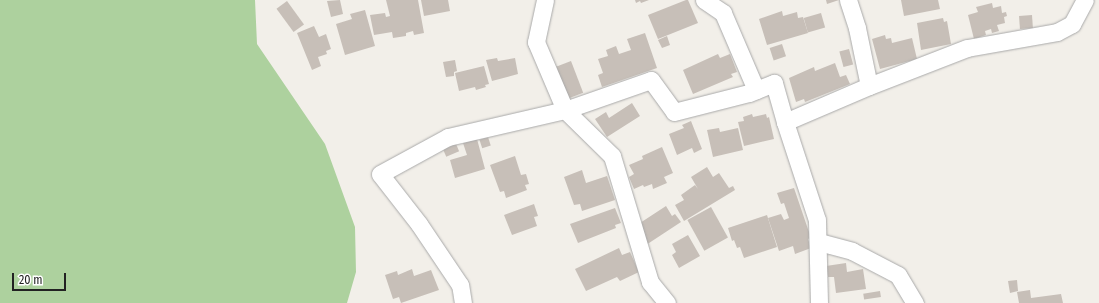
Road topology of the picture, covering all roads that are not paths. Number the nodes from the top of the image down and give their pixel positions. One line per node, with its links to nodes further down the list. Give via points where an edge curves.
1 (545, 0): 7 (street, via 536,42)
2 (704, 0): 6 (street, via 723,13)
3 (848, 0): 5 (street)
4 (1085, 0): 5 (street, via 1072,24 1057,32 967,48)
5 (869, 86): 8 (street)
6 (756, 90): 7 (street, via 674,112 651,80); 8 (street, via 774,83)
7 (565, 110): 10 (street, via 448,137 380,174 419,224 460,285); 11 (street, via 612,156 650,282)
8 (785, 122): 9 (street, via 818,220)
9 (818, 242): 12 (street); 13 (street, via 852,251 898,275)
10 (463, 303)
11 (667, 303)
12 (819, 303)
13 (915, 303)

